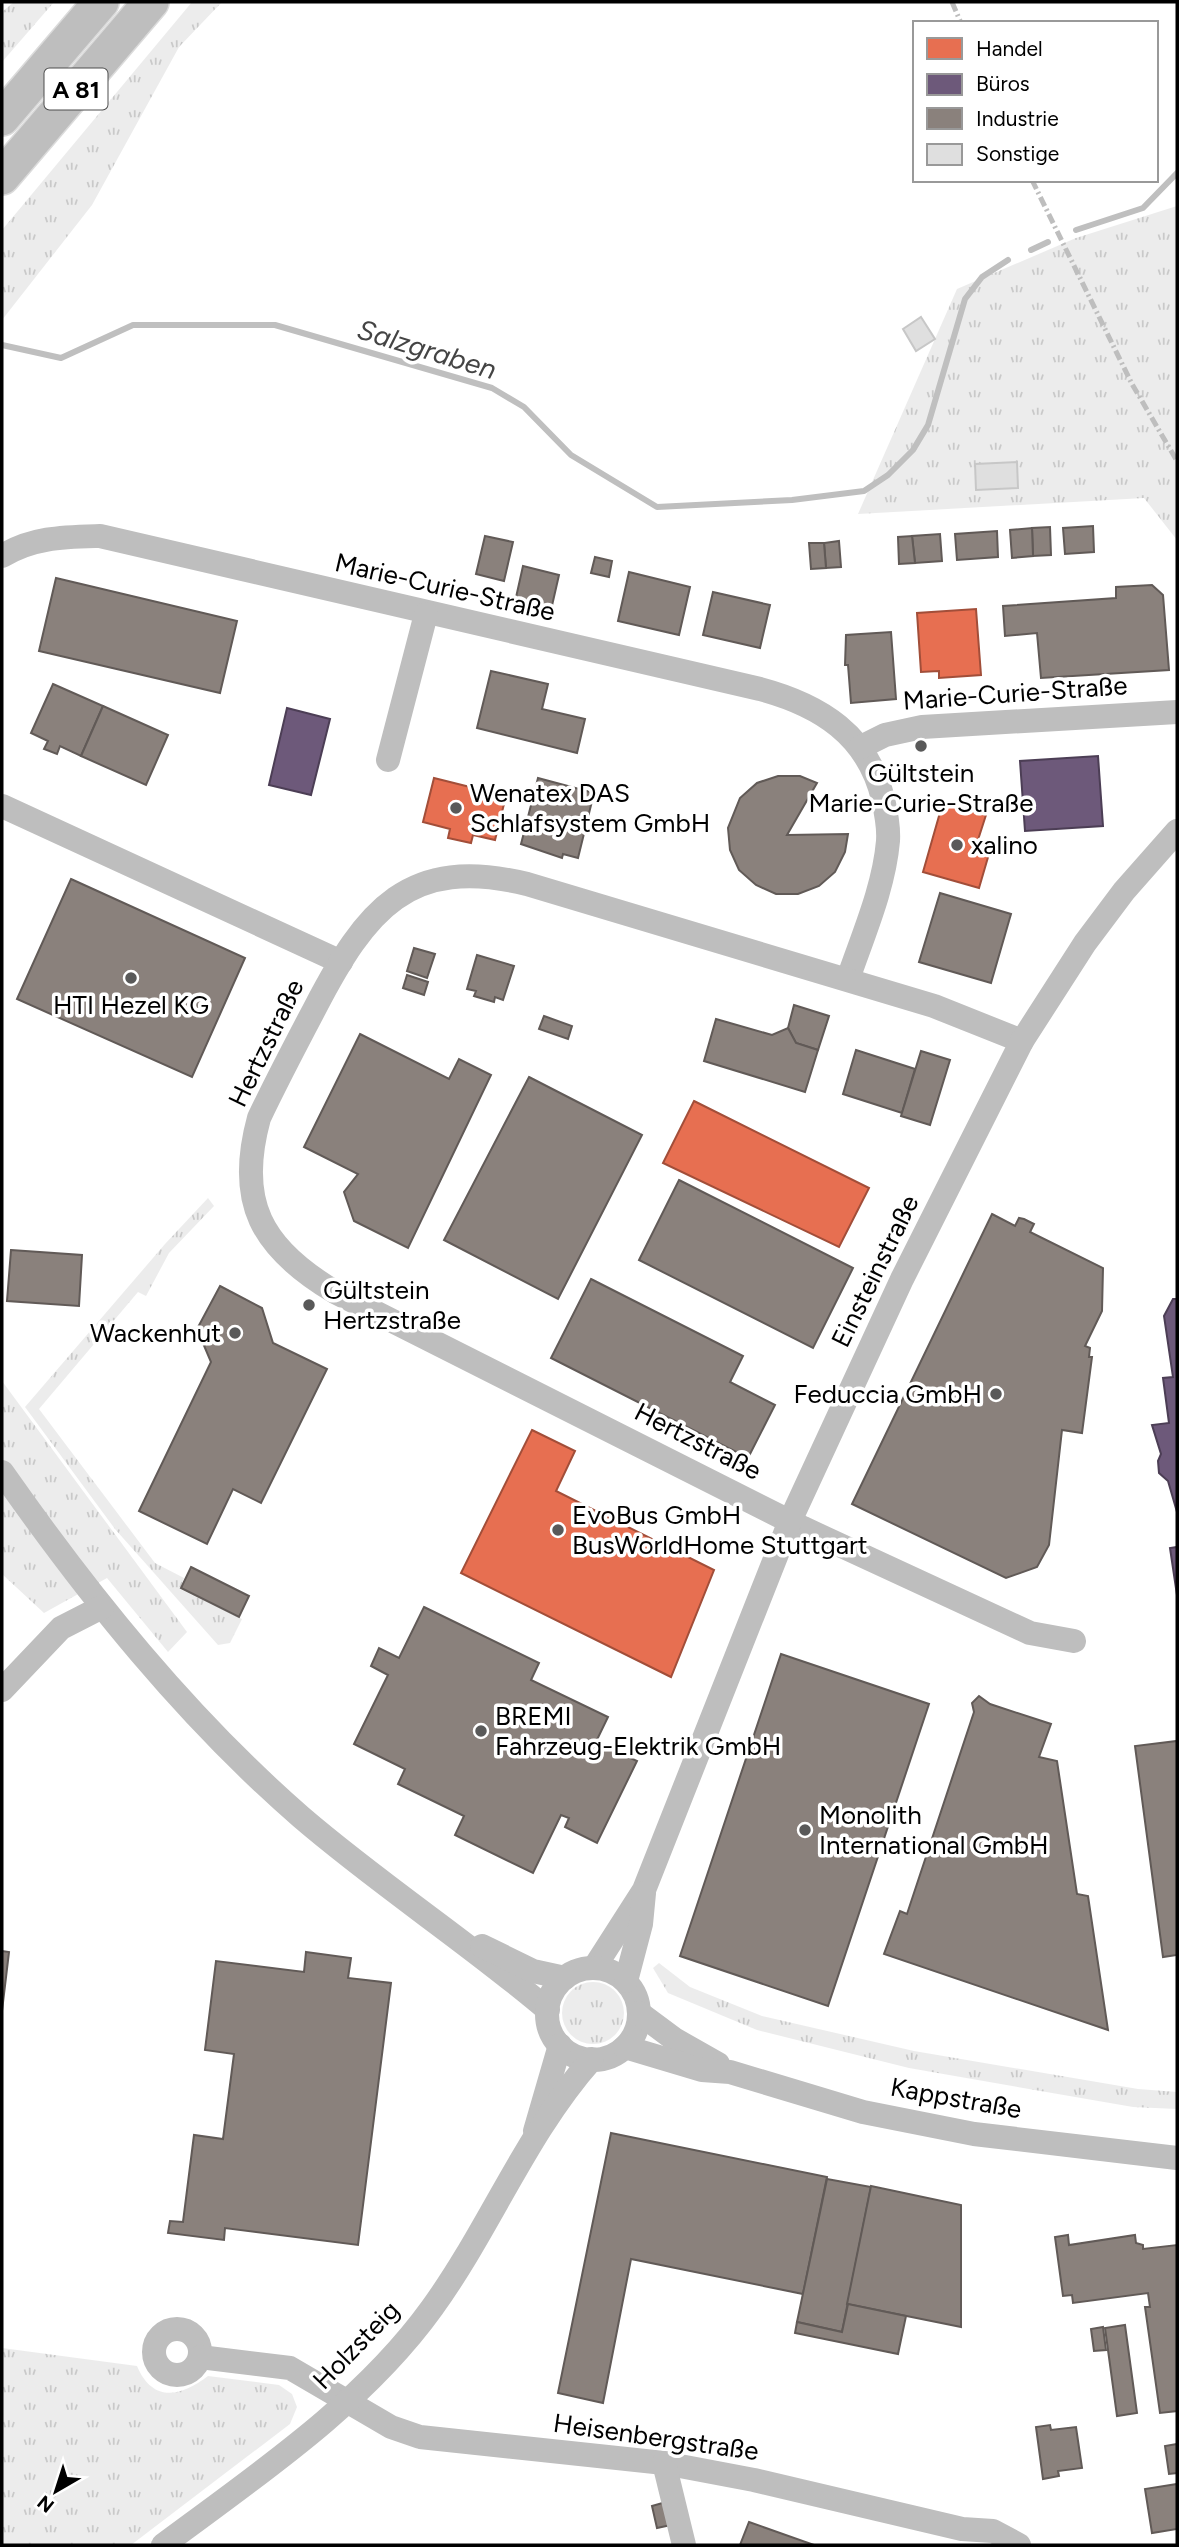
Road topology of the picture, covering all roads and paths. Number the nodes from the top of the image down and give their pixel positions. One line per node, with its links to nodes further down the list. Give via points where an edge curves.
1 (101, 2): 3 (highway, A 81)
2 (151, 2): 4 (highway, A 81)
3 (2, 118)
4 (2, 177)
5 (2, 556): 6 (street, Marie-Curie-Straße, via 48,537 100,536)
6 (426, 614): 8 (street, Marie-Curie-Straße, via 790,697 828,716); 9 (street)
7 (1177, 712): 8 (street, Marie-Curie-Straße, via 922,727 885,735)
8 (861, 747): 13 (street, Marie-Curie-Straße, via 881,792 888,840 881,878)
9 (388, 760)
10 (2, 806): 12 (street)
11 (1177, 831): 14 (street, Einsteinstraße, via 1085,943)
12 (341, 962): 13 (street, Hertzstraße, via 360,931 398,896 432,881 469,875 527,884); 16 (street, Hertzstraße, via 268,1098 252,1143 253,1205 285,1256 335,1292)
13 (848, 979): 14 (street, Hertzstraße, via 984,1023)
14 (1022, 1041): 16 (street, Einsteinstraße, via 902,1279)
15 (2, 1472): 17 (street)
16 (790, 1521): 18 (street, Hertzstraße, via 1030,1633); 20 (street, Einsteinstraße)
17 (102, 1607): 19 (street, via 61,1628); 21 (street, via 203,1724 298,1814)
18 (1074, 1641)
19 (2, 1690)
20 (644, 1890): 22 (street, Einsteinstraße); 24 (street, Einsteinstraße, via 641,1924)
21 (458, 1937): 23 (street, via 533,1971); 25 (street)
22 (594, 1968): 23 (street); 24 (street, via 611,1971)
23 (565, 1978): 25 (street, via 552,1993)
24 (625, 1981): 26 (street)
25 (548, 2010): 27 (street, via 550,2029)
26 (639, 2013): 28 (street, via 635,2032); 30 (street, Kappstraße)
27 (560, 2045): 29 (street, via 574,2055); 31 (street, Holzsteig)
28 (625, 2047): 29 (street, via 610,2057); 30 (street, Kappstraße, via 702,2070)
29 (592, 2059): 31 (street, Holzsteig)
30 (730, 2073): 32 (street, Kappstraße, via 863,2112 974,2134)
31 (534, 2136): 34 (street, Holzsteig, via 480,2235 432,2308 400,2348)
32 (1177, 2158)
33 (200, 2357): 34 (street, Heisenbergstraße, via 290,2368)
34 (347, 2400): 35 (street, Heisenbergstraße, via 391,2427 420,2437); 37 (street, Holzsteig)
35 (664, 2463): 36 (street, Heisenbergstraße, via 754,2480); 38 (street)
36 (962, 2537): 39 (street, Heisenbergstraße, via 993,2531)
37 (163, 2545)
38 (684, 2545)
39 (1019, 2545)

